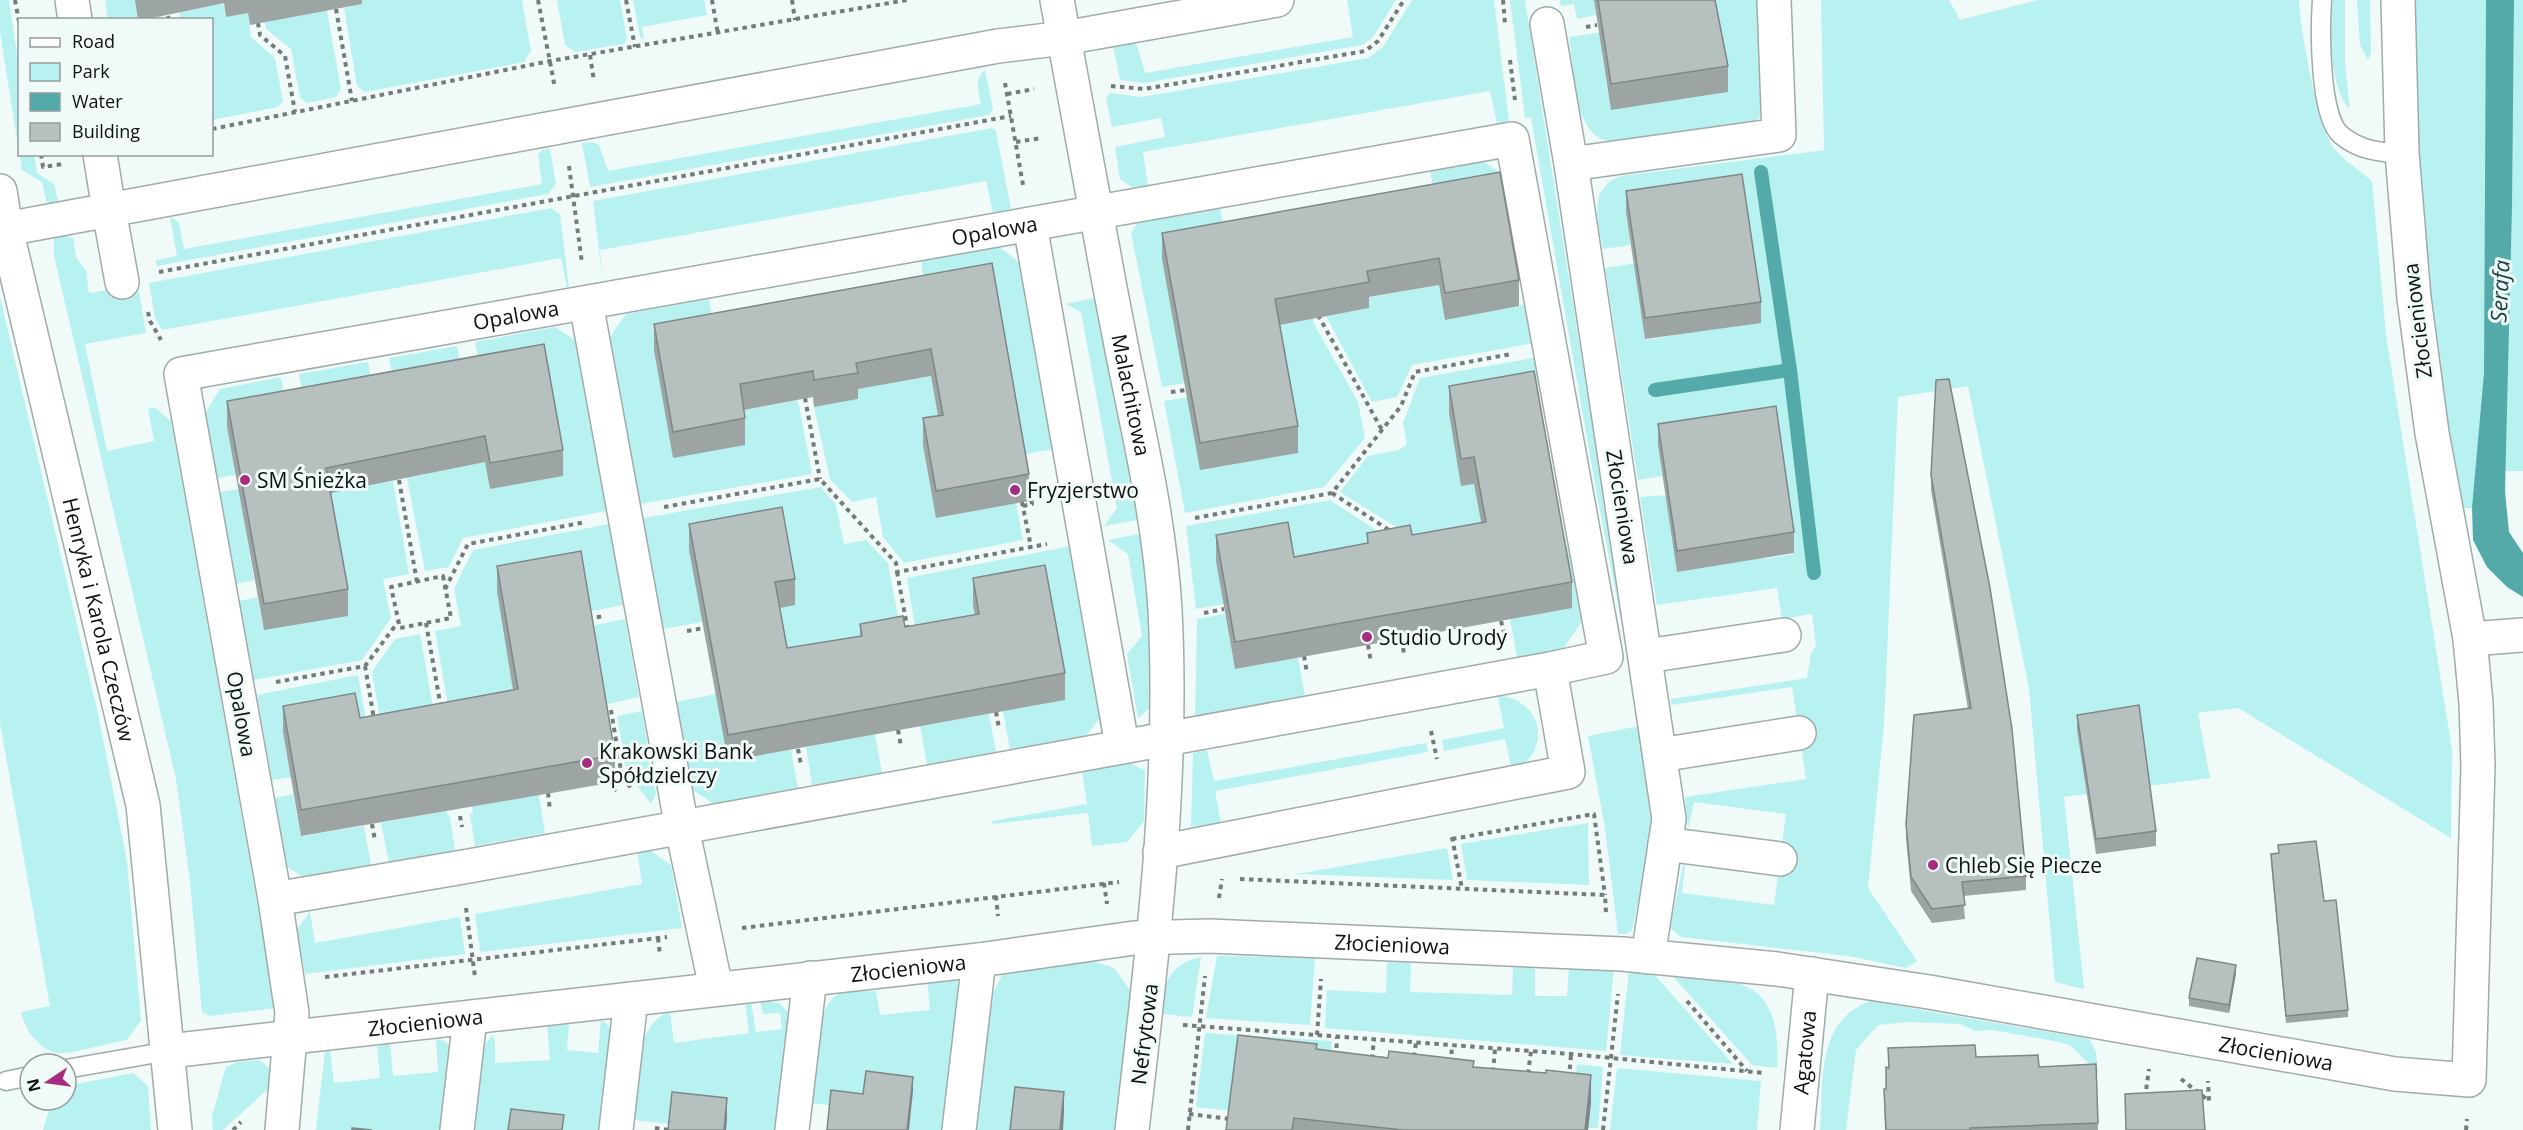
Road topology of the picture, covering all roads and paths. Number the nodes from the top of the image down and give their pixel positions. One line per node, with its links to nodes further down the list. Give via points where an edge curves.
1 (15, 0): 16 (path)
2 (72, 0): 17 (street)
3 (538, 0): 26 (path)
4 (626, 0): 24 (path)
5 (712, 0): 22 (path)
6 (792, 0): 18 (path)
7 (907, 0): 18 (path)
8 (1057, 0): 23 (street, Malachitowa)
9 (1276, 0): 23 (street)
10 (1404, 0): 28 (path, via 1378,41 1365,51 1144,89)
11 (1503, 0): 21 (path)
12 (1773, 0): 38 (street, via 1779,135)
13 (2322, 0): 35 (lane, via 2321,56 2330,115 2340,134 2377,153)
14 (2398, 0): 35 (street, Złocieniowa)
15 (336, 9): 30 (path)
16 (18, 18)
17 (75, 18)
18 (795, 20): 22 (path)
19 (258, 23): 31 (path, via 260,35 285,56)
20 (1547, 24): 38 (street, Złocieniowa)
21 (1507, 33)
22 (718, 34): 24 (path)
23 (1064, 38): 41 (street, via 986,48); 42 (street, Malachitowa)
24 (635, 47): 26 (path)
25 (1509, 54): 34 (path, via 1517,120)
26 (550, 62): 29 (path); 30 (path)
27 (1004, 78): 32 (path)
28 (1103, 86)
29 (556, 96)
30 (352, 101): 31 (path)
31 (296, 112): 33 (path)
32 (1011, 116): 40 (path); 43 (path)
33 (213, 129)
34 (1512, 139): 42 (street, Opalowa); 50 (street)
35 (2402, 153): 70 (street, Złocieniowa, via 2406,230 2422,366)
36 (99, 156): 41 (street)
37 (567, 156): 40 (path)
38 (1571, 164): 72 (street, Złocieniowa)
39 (0, 192): 44 (street, Henryka i Karola Czeczów)
40 (574, 197): 45 (path); 48 (path)
41 (109, 210): 44 (street); 46 (street)
42 (1095, 214): 43 (street, Opalowa); 80 (street, Malachitowa, via 1156,525 1165,610)
43 (1030, 225): 48 (street, Opalowa); 81 (street)
44 (6, 229): 110 (street, Henryka i Karola Czeczów, via 143,805)
45 (154, 273)
46 (122, 282)
47 (147, 302): 51 (path, via 150,321)
48 (586, 303): 51 (street, Opalowa); 58 (street)
49 (1316, 307): 53 (path)
50 (1550, 347): 53 (path, via 1415,372 1401,406); 74 (street, via 1606,657)
51 (181, 374): 75 (street, Opalowa)
52 (805, 398): 54 (path)
53 (1382, 430): 57 (path)
54 (820, 479): 58 (path); 63 (path, via 896,564)
55 (399, 480): 64 (path)
56 (1028, 481): 62 (path, via 1032,504 1023,504)
57 (1332, 493): 59 (path); 60 (path)
58 (625, 514): 65 (path, via 468,544); 84 (street)
59 (1193, 519)
60 (1401, 537)
61 (1052, 543): 62 (path)
62 (1031, 547): 63 (path)
63 (897, 572): 71 (path)
64 (417, 582): 65 (path, via 443,576); 66 (path, via 392,587)
65 (446, 589): 67 (path, via 452,618)
66 (398, 622): 67 (path, via 400,628); 73 (path)
67 (426, 623): 77 (path)
68 (1784, 635): 72 (street)
69 (2523, 635): 70 (street)
70 (2470, 639): 98 (street, Złocieniowa, via 2478,766 2469,1080 2395,1074)
71 (910, 640)
72 (1647, 656): 82 (street, Złocieniowa)
73 (365, 666): 75 (path); 78 (path)
74 (1550, 669): 80 (street); 88 (street, via 1568,772)
75 (237, 689): 92 (street, Opalowa)
76 (611, 710): 83 (path, via 622,777)
77 (442, 717)
78 (376, 728)
79 (1799, 733): 82 (street)
80 (1165, 738): 81 (street); 88 (street, Malachitowa)
81 (1122, 745): 84 (street)
82 (1660, 755): 86 (street, Złocieniowa, via 1669,819)
83 (614, 791)
84 (682, 828): 89 (street); 93 (street)
85 (1452, 839): 91 (path, via 1594,814)
86 (1665, 844): 87 (street); 96 (street, Złocieniowa)
87 (1780, 859)
88 (1159, 864): 90 (path); 93 (path); 94 (street, Malachitowa)
89 (462, 868): 92 (street); 102 (path)
90 (1222, 878)
91 (1605, 895)
92 (275, 899): 105 (street, Opalowa, via 292,1013)
93 (705, 932): 100 (street)
94 (1155, 937): 95 (street, Złocieniowa); 97 (street, Złocieniowa); 136 (street, Nefrytowa)
95 (1323, 940): 96 (street, Złocieniowa); 103 (path)
96 (1635, 955): 98 (street, Złocieniowa); 113 (path); 120 (path)
97 (979, 960): 99 (street, Złocieniowa); 135 (street)
98 (1812, 974): 139 (street, Agatowa)
99 (810, 978): 100 (street, Złocieniowa); 134 (street)
100 (716, 988): 101 (street, Złocieniowa)
101 (631, 999): 102 (street, Złocieniowa); 133 (street)
102 (475, 1018): 105 (street, Złocieniowa); 132 (street)
103 (1317, 1035): 104 (path); 128 (path, via 1199,1026)
104 (1337, 1036): 106 (path); 119 (path)
105 (291, 1039): 110 (street, Złocieniowa); 131 (street, Opalowa)
106 (1374, 1039): 107 (path); 114 (path)
107 (1416, 1043): 108 (path); 115 (path)
108 (1452, 1046): 109 (path); 117 (path)
109 (1495, 1049): 111 (path); 124 (path)
110 (169, 1051): 118 (lane); 130 (street, Henryka i Karola Czeczów)
111 (1531, 1051): 112 (path); 125 (path)
112 (1571, 1054): 113 (path); 126 (path)
113 (1612, 1059): 120 (path); 138 (path)
114 (1372, 1061)
115 (1414, 1062)
116 (2149, 1063): 127 (path, via 2145,1101)
117 (1451, 1065)
118 (78, 1067)
119 (1335, 1067)
120 (1747, 1071): 121 (path)
121 (1770, 1074)
122 (18, 1078): 123 (lane)
123 (6, 1081)
124 (1492, 1083)
125 (1526, 1086)
126 (1568, 1088)
127 (2140, 1106)
128 (1189, 1114): 129 (path); 137 (path)
129 (1231, 1119)
130 (176, 1130)
131 (282, 1130)
132 (457, 1130)
133 (616, 1130)
134 (792, 1130)
135 (959, 1130)
136 (1132, 1130)
137 (1188, 1130)
138 (1603, 1130)
139 (1797, 1130)

